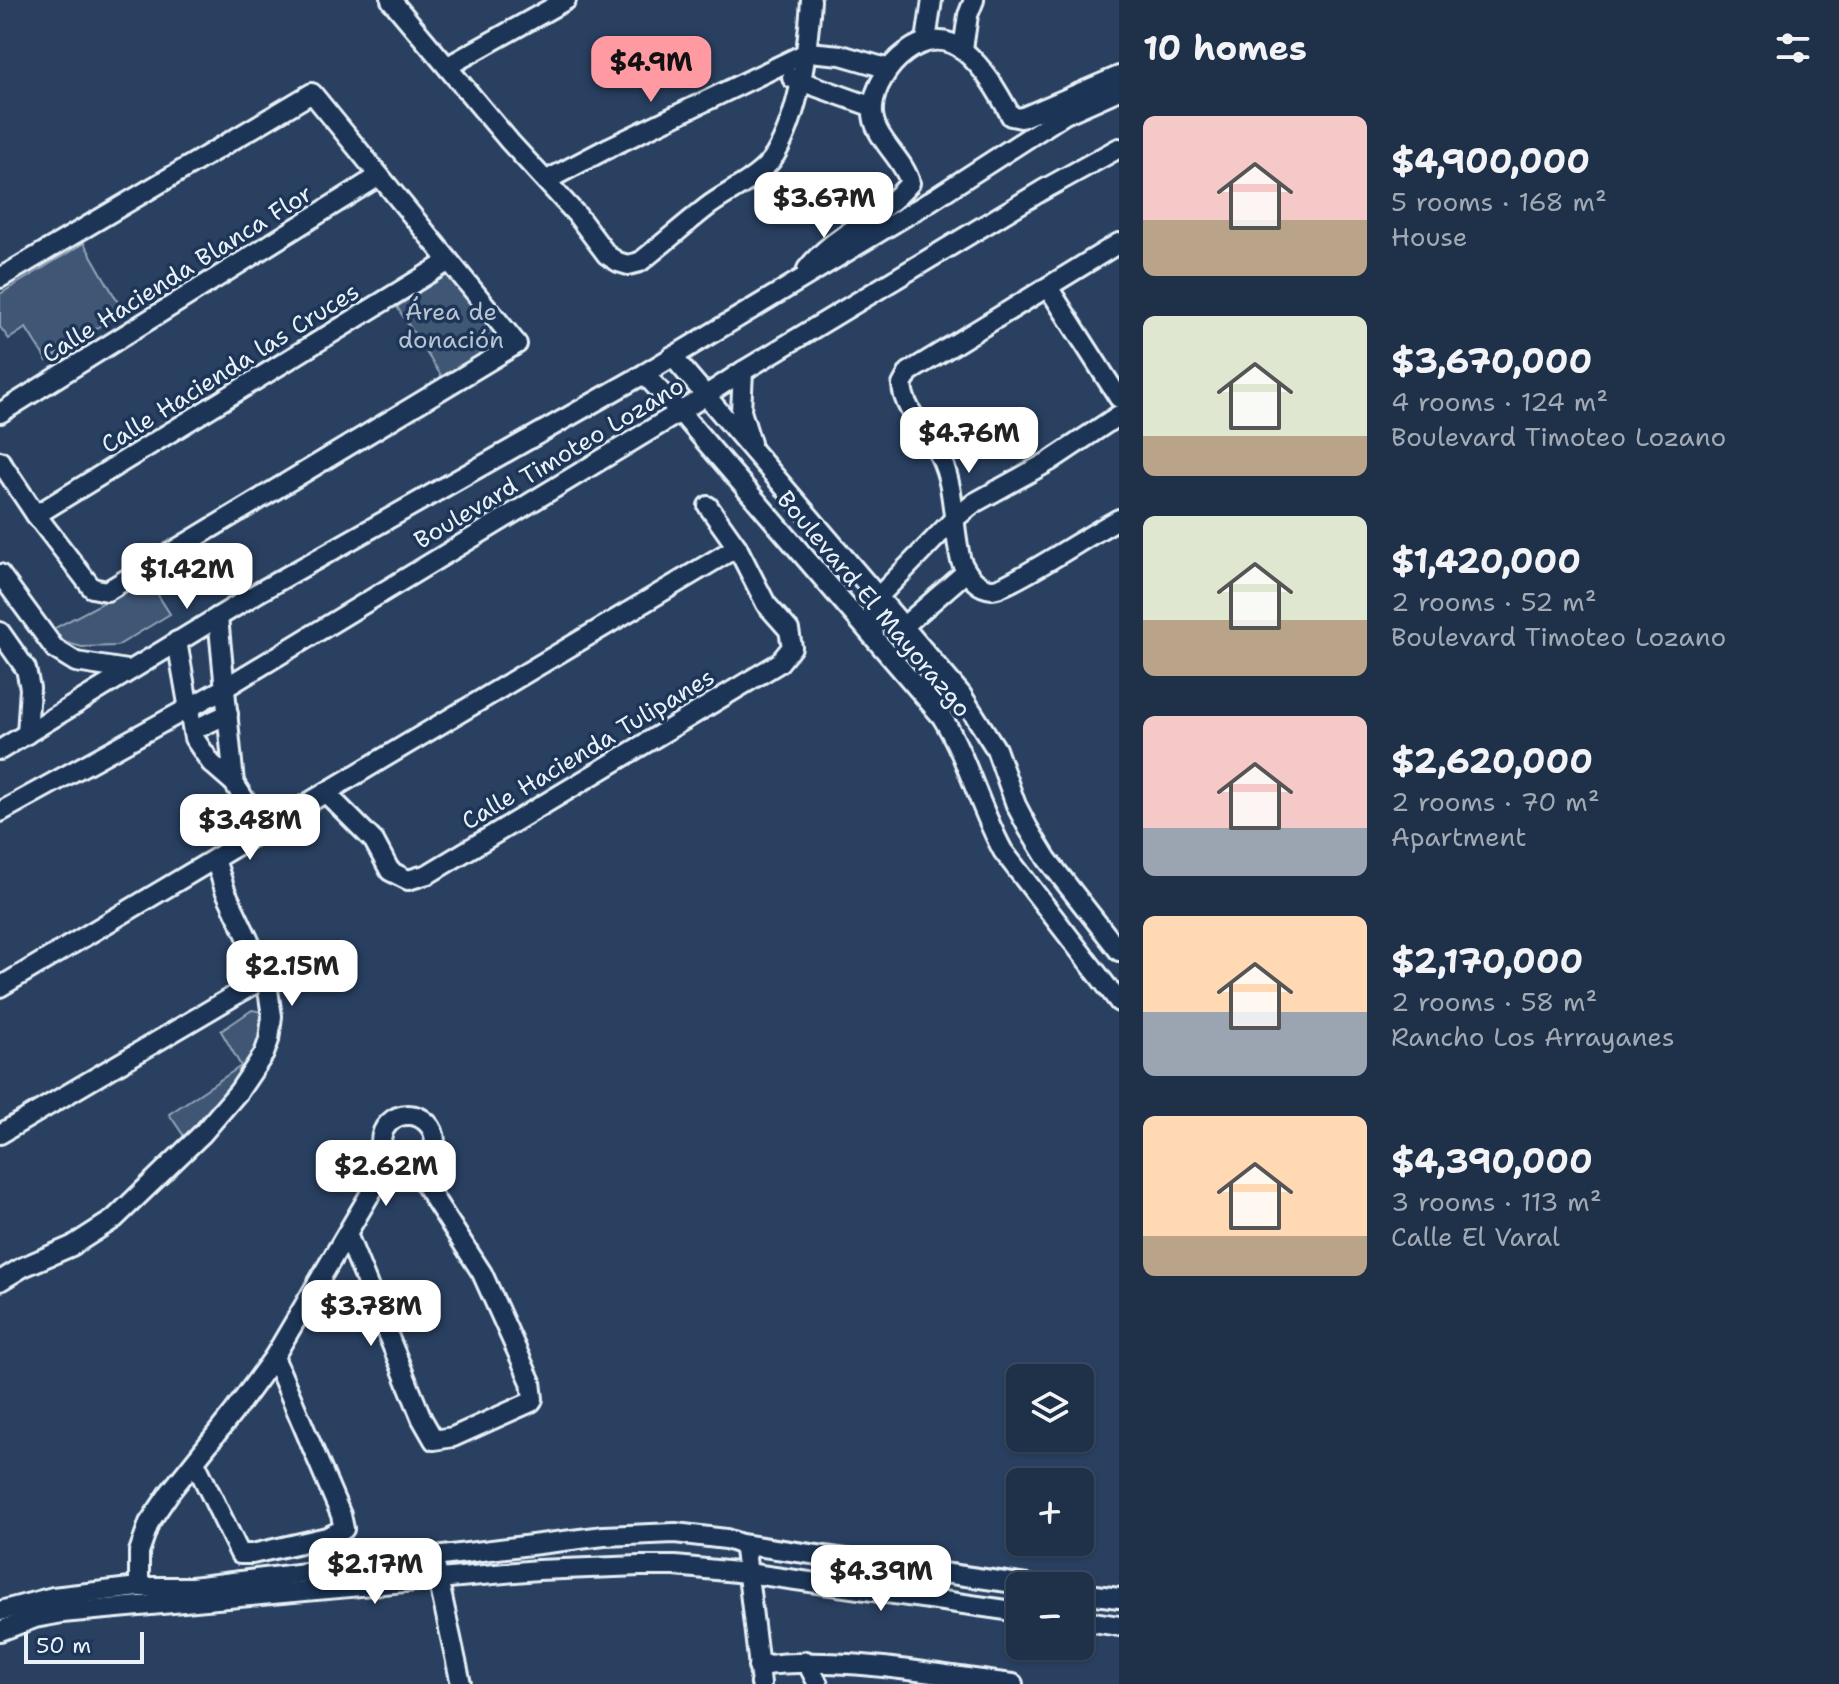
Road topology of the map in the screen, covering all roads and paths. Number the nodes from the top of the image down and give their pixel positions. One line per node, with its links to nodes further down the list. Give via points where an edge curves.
1 (391, 0): 9 (street)
2 (566, 0): 9 (street)
3 (811, 0): 8 (street)
4 (932, 0): 6 (street)
5 (974, 0): 7 (street)
6 (926, 41): 7 (street); 11 (street)
7 (963, 49): 12 (street, via 992,82 1011,116 1021,118)
8 (808, 52): 10 (street); 11 (street); 13 (street)
9 (448, 66): 18 (street)
10 (776, 68): 13 (street); 18 (street)
11 (886, 68): 15 (street)
12 (1119, 76)
13 (800, 82): 15 (street); 18 (street, via 774,157 640,262 628,265 607,255)
14 (1119, 90): 22 (street, Boulevard Timoteo Lozano, via 1065,114)
15 (873, 107): 22 (street, via 882,137 910,183 897,198 821,251)
16 (1119, 148): 25 (street, Boulevard Timoteo Lozano)
17 (379, 176): 20 (street); 21 (street, via 312,93); 30 (street, Calle Hacienda Blanca Flor)
18 (547, 180)
19 (1119, 243): 23 (street)
20 (449, 261): 35 (street, Calle Hacienda las Cruces); 35 (street, via 517,344 107,591 92,588)
21 (0, 278)
22 (799, 280): 24 (street, Boulevard Timoteo Lozano)
23 (1048, 287): 28 (street); 37 (street, via 909,372 902,385 907,406 940,455)
24 (672, 356): 26 (street, Boulevard Timoteo Lozano); 27 (street, Boulevard El Mayorazgo)
25 (743, 371): 27 (street, Boulevard Timoteo Lozano); 32 (street, via 741,411)
26 (644, 374): 29 (street, Boulevard El Mayorazgo); 42 (street, Boulevard Timoteo Lozano)
27 (704, 396): 29 (street, Boulevard Timoteo Lozano); 32 (street, Boulevard El Mayorazgo)
28 (1119, 398)
29 (680, 412): 45 (street, Boulevard El Mayorazgo); 48 (street, Boulevard Timoteo Lozano)
30 (0, 413)
31 (1119, 415): 37 (street)
32 (753, 449): 41 (street, Boulevard El Mayorazgo)
33 (0, 461): 35 (street)
34 (708, 506): 38 (street, Calle Hacienda Tulipanes)
35 (36, 515)
36 (1119, 519): 39 (street, via 1006,586 988,589)
37 (953, 520): 39 (street); 41 (street)
38 (737, 547): 55 (street); 55 (street, Calle Hacienda Tulipanes, via 766,604 789,630 788,655 428,874 408,880 390,871 374,841)
39 (966, 572): 43 (street)
40 (0, 574): 47 (street, via 55,649 76,662)
41 (879, 596): 43 (street, Boulevard El Mayorazgo); 45 (street, via 871,616)
42 (218, 617): 46 (street, Boulevard Timoteo Lozano); 48 (street)
43 (904, 626): 59 (street, Boulevard El Mayorazgo, via 978,717 1028,828)
44 (0, 632): 52 (street, via 26,669)
45 (875, 637): 62 (street, Boulevard El Mayorazgo, via 956,738 1003,851)
46 (177, 641): 47 (street, Boulevard Timoteo Lozano); 49 (street)
47 (127, 670): 52 (street, Boulevard Timoteo Lozano)
48 (223, 689): 49 (street, Boulevard Timoteo Lozano); 50 (street)
49 (190, 706): 51 (street); 56 (street, Boulevard Timoteo Lozano)
50 (228, 714): 51 (street); 54 (street)
51 (193, 730): 54 (street, via 202,751)
52 (27, 734): 53 (street, Boulevard Timoteo Lozano)
53 (0, 750)
54 (234, 783): 57 (street)
55 (326, 793): 57 (street)
56 (0, 812)
57 (264, 830): 58 (street)
58 (215, 859): 60 (street); 61 (street)
59 (1119, 951)
60 (266, 977): 63 (street); 67 (street, via 272,1016 264,1054 203,1133 114,1219)
61 (0, 987)
62 (1119, 1002)
63 (0, 1134)
64 (389, 1162): 65 (street); 65 (street, via 381,1147 383,1130 403,1115 420,1117 432,1128 436,1145 429,1160); 66 (street)
65 (415, 1169): 66 (street, via 482,1273 531,1382 531,1402 453,1437 434,1440)
66 (347, 1234): 68 (street)
67 (0, 1281)
68 (274, 1357): 69 (street); 69 (street, via 344,1529 240,1554)
69 (195, 1462): 75 (street, via 142,1538)
70 (741, 1544): 71 (street, via 694,1534 649,1533); 72 (street); 74 (street)
71 (434, 1556): 73 (street); 75 (street, via 192,1587)
72 (747, 1573): 73 (street, via 675,1566 598,1567); 78 (street); 84 (street)
73 (438, 1579): 82 (street, via 62,1613); 85 (street)
74 (1006, 1582)
75 (139, 1587): 79 (street, via 53,1597)
76 (1094, 1595): 77 (street)
77 (1119, 1598)
78 (1006, 1610)
79 (0, 1611)
80 (1094, 1622): 81 (street)
81 (1119, 1626)
82 (0, 1631)
83 (806, 1661): 84 (street); 86 (street); 87 (street)
84 (760, 1675)
85 (461, 1684)
86 (818, 1684)
87 (1013, 1684)

